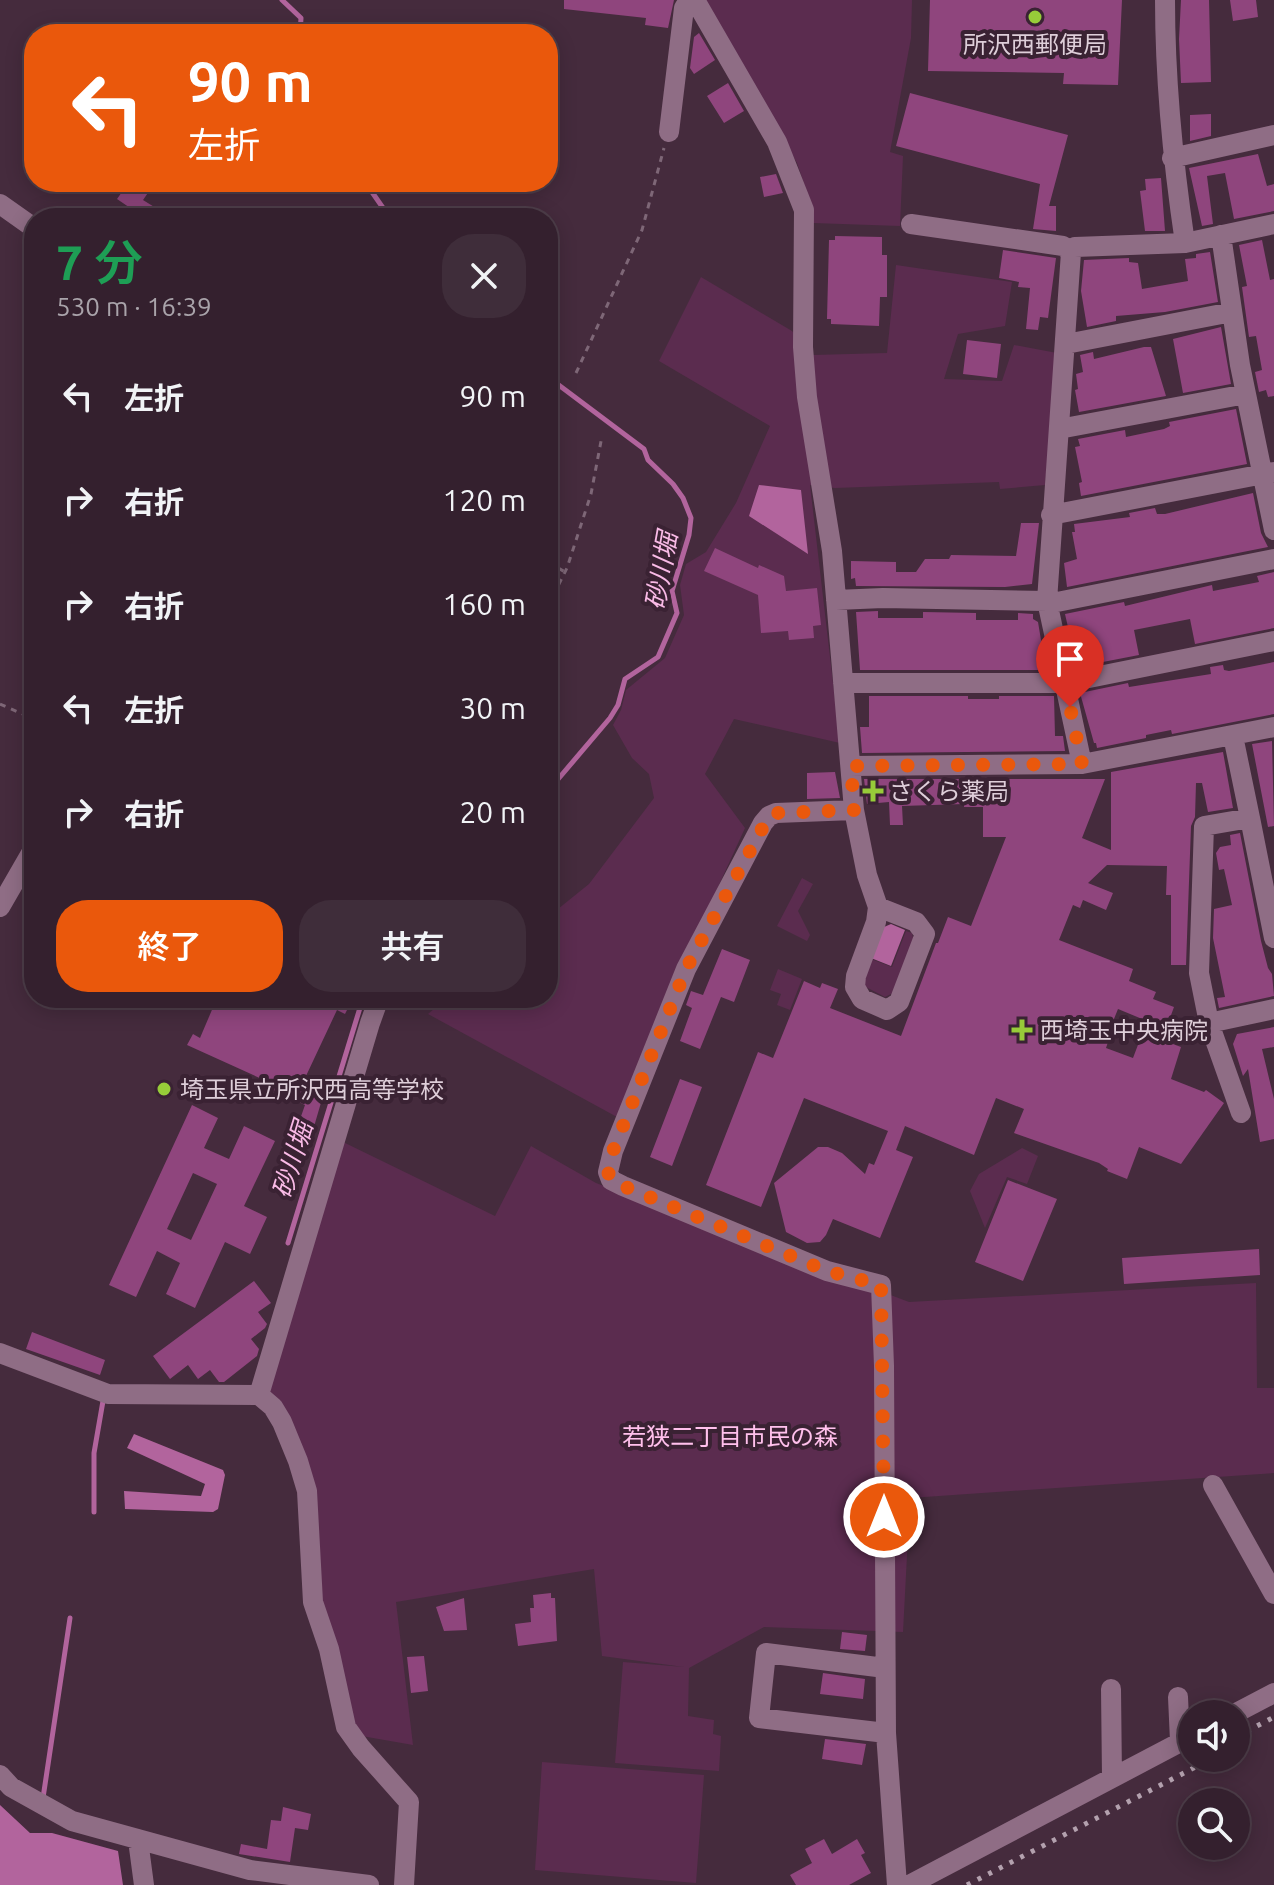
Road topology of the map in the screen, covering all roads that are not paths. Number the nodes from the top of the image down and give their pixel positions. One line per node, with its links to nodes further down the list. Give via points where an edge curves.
1 (692, 0): 3 (street, via 684,8); 21 (street, via 777,142 804,210 807,397)
2 (1165, 0): 5 (street)
3 (669, 132)
4 (1274, 135): 5 (street)
5 (1172, 158): 11 (street)
6 (0, 204): 7 (street)
7 (24, 221)
8 (911, 224): 12 (street, via 1063,246)
9 (1274, 224): 10 (street)
10 (1221, 235): 11 (street); 13 (street)
11 (1185, 243): 12 (street, via 1075,247)
12 (1071, 252): 14 (street)
13 (1232, 312): 14 (street); 15 (street)
14 (1066, 344): 16 (street)
15 (1246, 394): 16 (street); 17 (street)
16 (1059, 429): 18 (street)
17 (1268, 473): 18 (street); 19 (street)
18 (1051, 515): 22 (street)
19 (1274, 530)
20 (1274, 559): 22 (street)
21 (836, 600): 22 (street); 24 (street)
22 (1047, 602): 25 (street)
23 (1274, 641): 25 (street)
24 (843, 683): 25 (street); 29 (street)
25 (1064, 683): 28 (street)
26 (1274, 727): 27 (street)
27 (1233, 736): 28 (street); 31 (street)
28 (1082, 764): 29 (street)
29 (851, 766): 30 (street)
30 (854, 810): 34 (street); 44 (street, via 776,813 763,823 680,982 608,1172 623,1186 812,1265 881,1285)
31 (1250, 818): 35 (street); 38 (street, via 1204,826 1199,973)
32 (24, 865): 33 (street)
33 (0, 907)
34 (878, 907): 34 (street, via 916,922 925,934 899,1002 887,1010 862,999 855,987)
35 (1274, 938)
36 (376, 1008): 41 (street)
37 (1274, 1009): 38 (street)
38 (1209, 1023): 39 (street)
39 (1241, 1113)
40 (0, 1353): 41 (street, via 108,1394)
41 (259, 1395): 57 (street, via 282,1422 307,1491 313,1602 346,1727 409,1802)
42 (1213, 1485): 43 (street)
43 (1274, 1594)
44 (885, 1668): 50 (street); 50 (street, via 766,1653 759,1718)
45 (1111, 1689): 53 (street)
46 (1274, 1693): 49 (street)
47 (1178, 1697): 48 (street)
48 (1179, 1700)
49 (1250, 1706)
50 (886, 1733): 58 (street)
51 (1178, 1742): 53 (street)
52 (0, 1775): 54 (street, via 11,1787 72,1821)
53 (1112, 1778): 59 (street)
54 (138, 1840): 55 (street); 56 (street, via 250,1870)
55 (144, 1885)
56 (369, 1885)
57 (404, 1885)
58 (897, 1885)
59 (909, 1885)

